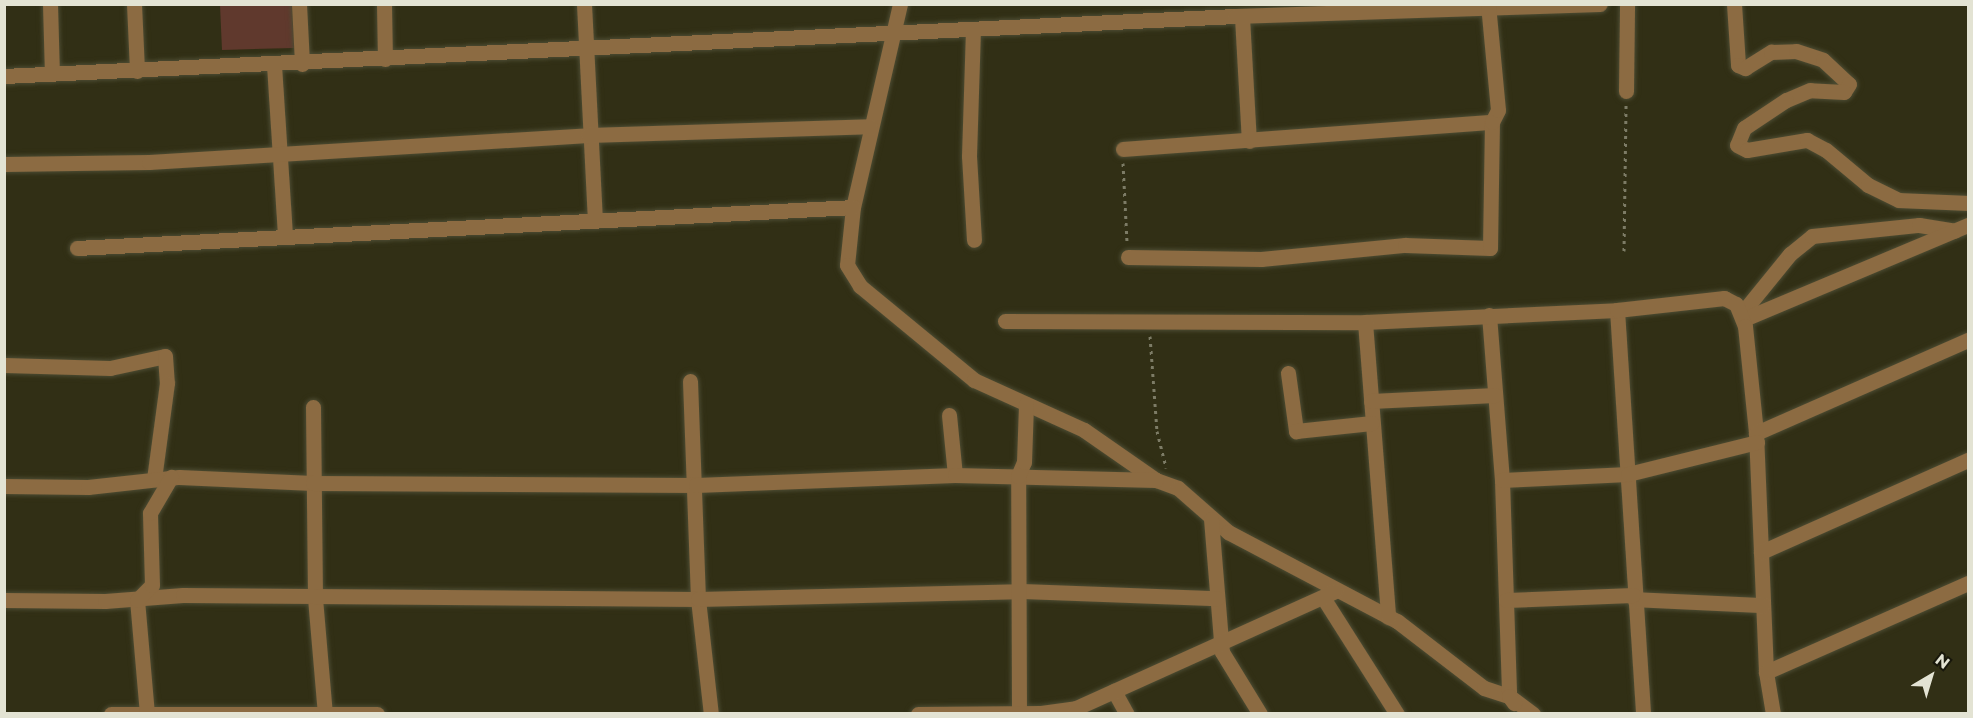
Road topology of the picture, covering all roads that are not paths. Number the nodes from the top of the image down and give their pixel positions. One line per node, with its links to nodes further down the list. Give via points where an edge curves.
1 (50, 4): 19 (street)
2 (134, 4): 18 (street)
3 (299, 4): 16 (street)
4 (384, 4): 15 (street)
5 (584, 4): 14 (street)
6 (900, 4): 13 (street)
7 (1600, 4): 10 (street)
8 (1627, 4): 21 (street)
9 (1734, 4): 29 (street, via 1738,65 1745,68 1771,52 1796,51 1823,60 1849,84 1844,92 1810,90 1786,100 1744,128 1737,145 1747,150 1807,140 1826,150 1868,185 1899,200)
10 (1488, 6): 11 (street); 22 (street, via 1497,110)
11 (1237, 13): 12 (street); 25 (street)
12 (973, 30): 13 (street); 34 (street, via 969,156)
13 (895, 33): 14 (street); 23 (street)
14 (587, 48): 15 (street); 24 (street)
15 (385, 59): 16 (street)
16 (302, 64): 17 (street)
17 (274, 65): 18 (street); 27 (street)
18 (137, 71): 19 (street)
19 (52, 74): 20 (street)
20 (4, 76)
21 (1626, 91)
22 (1492, 122): 25 (street); 36 (street, via 1490,248 1405,246 1261,259)
23 (870, 126): 24 (street); 30 (street)
24 (588, 135): 27 (street); 31 (street)
25 (1249, 141): 26 (street)
26 (1123, 149)
27 (280, 152): 28 (street, via 149,162); 33 (street)
28 (4, 164)
29 (1968, 202)
30 (853, 207): 31 (street); 48 (street, via 847,265 853,277 965,373)
31 (596, 221): 33 (street)
32 (1962, 228): 38 (street); 38 (street, via 1932,224 1812,236 1790,254)
33 (285, 235): 35 (street)
34 (974, 240)
35 (77, 248)
36 (1128, 257)
37 (1617, 310): 38 (street, via 1713,299); 39 (street); 54 (street)
38 (1741, 312): 52 (street)
39 (1489, 315): 41 (street); 46 (street)
40 (1005, 321): 41 (street)
41 (1365, 322): 47 (street)
42 (1968, 340): 52 (street)
43 (4, 365): 58 (street, via 110,368 165,356 167,383)
44 (1288, 373): 51 (street, via 1296,431)
45 (690, 381): 62 (street)
46 (1495, 395): 47 (street); 60 (street)
47 (1371, 401): 51 (street)
48 (1026, 404): 56 (street, via 1024,462); 59 (street, via 1084,430)
49 (313, 407): 61 (street)
50 (949, 416): 55 (street)
51 (1372, 423): 77 (street)
52 (1756, 438): 54 (street); 65 (street)
53 (1968, 460): 65 (street)
54 (1628, 474): 60 (street); 69 (street)
55 (955, 475): 56 (street); 62 (street)
56 (1018, 476): 59 (street); 67 (street)
57 (171, 477): 58 (street); 61 (street); 74 (street, via 150,513 152,585)
58 (154, 479): 63 (street, via 88,487)
59 (1156, 480): 64 (street, via 1178,488)
60 (1502, 480): 75 (street)
61 (313, 483): 62 (street); 70 (street)
62 (696, 485): 71 (street)
63 (4, 486)
64 (1211, 519): 68 (street); 72 (street)
65 (1761, 552): 76 (street)
66 (1968, 583): 79 (street)
67 (1022, 591): 71 (street); 72 (street); 84 (street)
68 (1329, 595): 77 (street); 78 (street); 91 (street)
69 (1634, 597): 75 (street); 76 (street); 94 (street)
70 (315, 598): 71 (street); 74 (street, via 183,595); 83 (street)
71 (698, 598): 87 (street)
72 (1217, 598): 78 (street)
73 (4, 600): 74 (street)
74 (137, 600): 82 (street)
75 (1506, 600): 81 (street)
76 (1763, 605): 79 (street)
77 (1388, 617): 81 (street, via 1484,688)
78 (1220, 642): 80 (street); 90 (street)
79 (1766, 672): 95 (street)
80 (1114, 691): 84 (street, via 1076,708); 89 (street)
81 (1509, 696): 92 (street); 93 (street)
82 (147, 713): 83 (street); 85 (street)
83 (324, 713): 86 (street)
84 (1019, 713): 88 (street)
85 (111, 714)
86 (377, 714)
87 (711, 714)
88 (918, 714)
89 (1127, 714)
90 (1260, 714)
91 (1397, 714)
92 (1521, 714)
93 (1533, 714)
94 (1643, 714)
95 (1773, 714)

